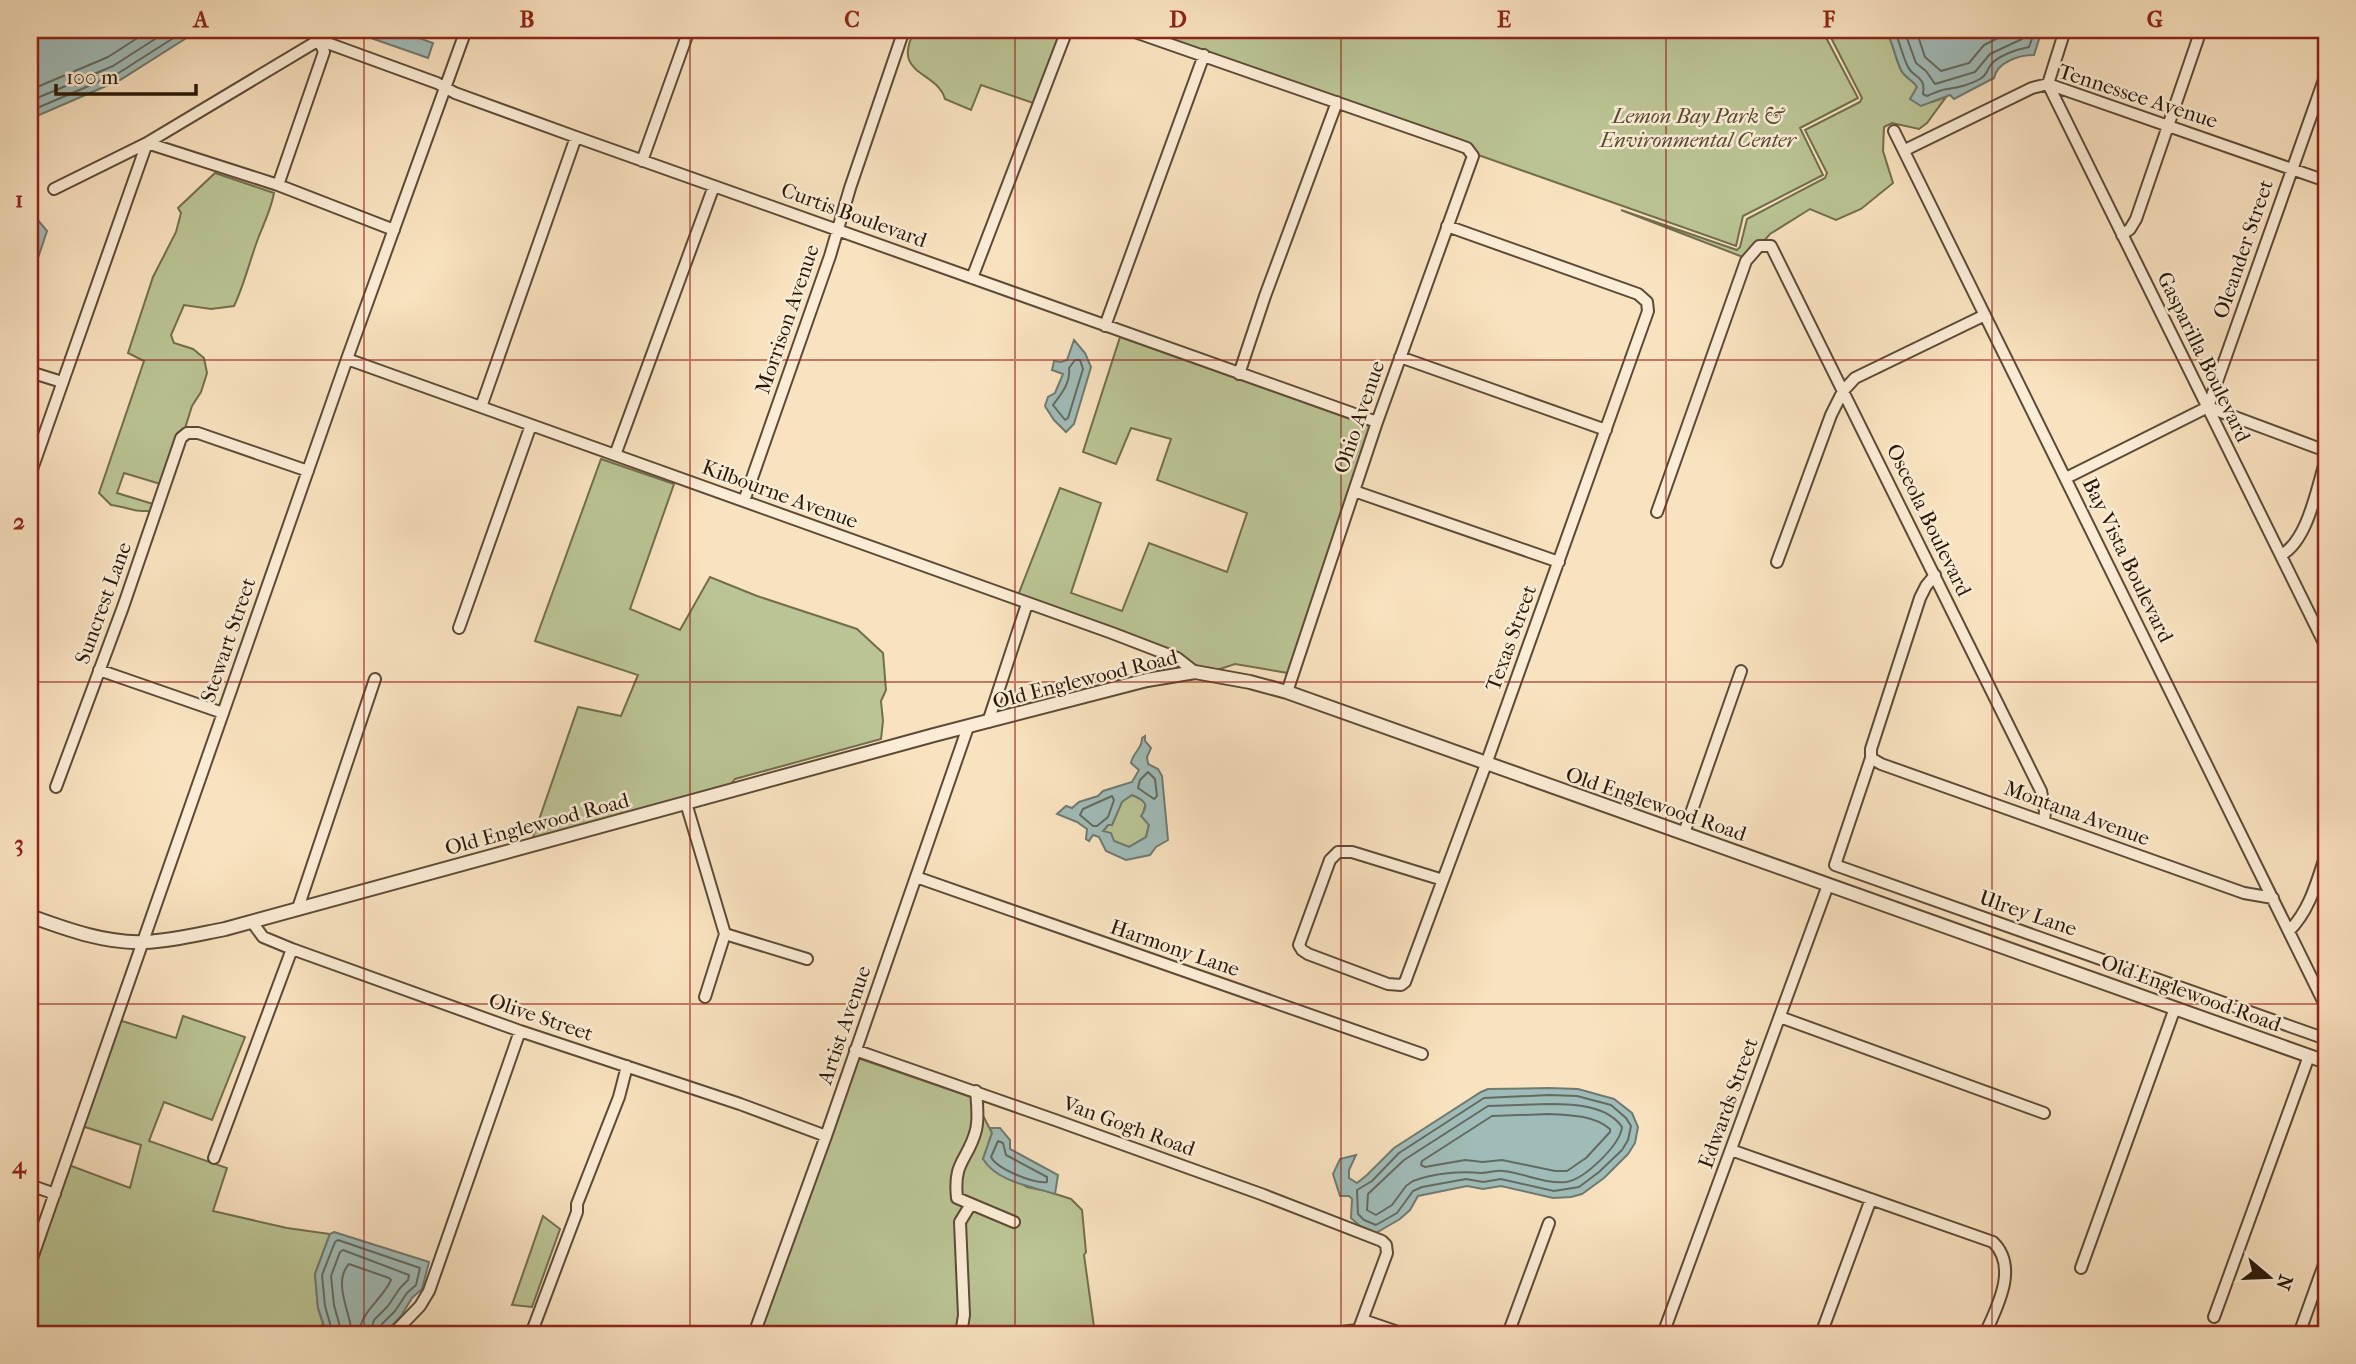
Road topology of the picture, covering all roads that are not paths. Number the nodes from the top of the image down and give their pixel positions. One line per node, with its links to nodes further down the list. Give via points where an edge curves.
1 (466, 30): 12 (street, Stewart Street)
2 (689, 30): 19 (street)
3 (904, 30): 27 (street, Morrison Avenue)
4 (1066, 30): 29 (street)
5 (1129, 30): 9 (street)
6 (2065, 30): 11 (street)
7 (2201, 30): 14 (street)
8 (321, 35): 12 (street, Curtis Boulevard); 17 (street); 22 (street, via 324,52)
9 (1204, 55): 13 (street); 31 (street)
10 (2326, 74): 20 (street, Oleander Street)
11 (2048, 84): 14 (street, Tennessee Avenue); 18 (street, Tennessee Avenue); 28 (street, Gasparilla Boulevard)
12 (446, 88): 16 (street, Curtis Boulevard); 26 (street, Stewart Street)
13 (1338, 102): 25 (street, Ohio Avenue, via 1467,148 1473,156); 35 (street)
14 (2168, 124): 20 (street, Tennessee Avenue); 28 (street, via 2136,219)
15 (1894, 131): 18 (street, Bay Vista Boulevard)
16 (576, 138): 19 (street, Curtis Boulevard); 38 (street)
17 (147, 143): 22 (street); 24 (street); 36 (street)
18 (1905, 150): 30 (street, Bay Vista Boulevard)
19 (642, 161): 23 (street, Curtis Boulevard)
20 (2292, 168): 21 (street, Tennessee Avenue); 39 (street, Oleander Street)
21 (2326, 181)
22 (278, 185): 26 (street)
23 (714, 186): 27 (street, Curtis Boulevard); 44 (street)
24 (54, 189)
25 (1447, 226): 32 (street, Ohio Avenue); 42 (street, Texas Street, via 1638,294 1647,302 1648,311)
26 (394, 230): 33 (street, Stewart Street)
27 (838, 230): 29 (street, Curtis Boulevard); 50 (street, Morrison Avenue)
28 (2122, 235): 39 (street, Gasparilla Boulevard)
29 (972, 278): 31 (street, Curtis Boulevard)
30 (1985, 315): 37 (street, via 1855,377); 48 (street, Bay Vista Boulevard)
31 (1105, 327): 35 (street, Curtis Boulevard)
32 (1400, 357): 40 (street, Ohio Avenue); 42 (street)
33 (348, 359): 38 (street, Kilbourne Avenue); 46 (street, Stewart Street)
34 (30, 372): 36 (street)
35 (1239, 374): 40 (street, Curtis Boulevard)
36 (62, 382): 47 (street)
37 (1843, 391): 51 (street, Osceola Boulevard, via 1774,250 1762,245 1743,268); 54 (street); 55 (street, Osceola Boulevard)
38 (481, 407): 41 (street, Kilbourne Avenue)
39 (2208, 407): 43 (street); 48 (street); 52 (street, Gasparilla Boulevard)
40 (1377, 422): 49 (street, Ohio Avenue)
41 (531, 425): 44 (street, Kilbourne Avenue); 57 (street)
42 (1606, 429): 53 (street, Texas Street)
43 (2326, 451)
44 (615, 455): 50 (street, Kilbourne Avenue)
45 (2326, 459): 52 (street, via 2302,533)
46 (308, 471): 59 (street, Suncrest Lane, via 198,433 181,438); 64 (street, Stewart Street)
47 (30, 475)
48 (2066, 478): 77 (street, Bay Vista Boulevard)
49 (1354, 491): 53 (street); 63 (street, Ohio Avenue)
50 (744, 501): 56 (street, Kilbourne Avenue)
51 (1657, 512)
52 (2281, 555): 58 (street, Gasparilla Boulevard)
53 (1559, 562): 68 (street, Texas Street)
54 (1777, 562)
55 (1935, 575): 67 (street, via 1920,598); 71 (street, Osceola Boulevard, via 2041,790)
56 (1027, 604): 61 (street, Kilbourne Avenue, via 1177,658); 65 (street)
57 (458, 628)
58 (2326, 647)
59 (99, 670): 64 (street); 69 (street, Suncrest Lane)
60 (1741, 671): 72 (street)
61 (1195, 672): 63 (street, Old Englewood Road); 65 (street, Old Englewood Road)
62 (376, 679): 78 (street)
63 (1287, 692): 68 (street, Old Englewood Road)
64 (223, 713): 83 (street, Stewart Street)
65 (988, 722): 66 (street, Old Englewood Road)
66 (968, 727): 70 (street, Old Englewood Road); 74 (street, Artist Avenue)
67 (1871, 758): 71 (street, Montana Avenue); 91 (street, Ulrey Lane, via 1835,866)
68 (1486, 764): 72 (street, Old Englewood Road); 75 (street, Texas Street)
69 (56, 787)
70 (686, 803): 78 (street, Old Englewood Road); 82 (street)
71 (2044, 822): 77 (street, Montana Avenue, via 2244,893)
72 (1684, 833): 76 (street, Old Englewood Road)
73 (2326, 854): 81 (street, via 2307,907)
74 (916, 877): 92 (street, Artist Avenue); 93 (street, Harmony Lane)
75 (1443, 880): 75 (street, Texas Street, via 1401,985 1308,954 1299,945 1330,860 1338,852 1352,852)
76 (1828, 885): 88 (street, Old Englewood Road); 89 (street, Edwards Street)
77 (2273, 898): 81 (street, Bay Vista Boulevard)
78 (298, 908): 80 (street, Old Englewood Road)
79 (30, 916): 83 (street, Old Englewood Road, via 92,936)
80 (252, 922): 83 (street, Old Englewood Road); 84 (street, Olive Street, via 263,937)
81 (2289, 931): 87 (street, Bay Vista Boulevard)
82 (725, 934): 85 (street); 86 (street)
83 (143, 942): 103 (street, Stewart Street)
84 (292, 949): 90 (street, Olive Street); 101 (street)
85 (807, 959)
86 (705, 997)
87 (2326, 1007)
88 (2175, 1009): 94 (street, Old Englewood Road); 110 (street)
89 (1780, 1017): 98 (street); 100 (street, Edwards Street)
90 (520, 1031): 96 (street, Olive Street); 113 (street, via 429,1291)
91 (2326, 1039)
92 (856, 1050): 97 (street, Van Gogh Road); 99 (street, Artist Avenue)
93 (1422, 1054)
94 (2309, 1056): 95 (street, Old Englewood Road); 111 (street)
95 (2326, 1062)
96 (627, 1066): 99 (street, Olive Street); 114 (street)
97 (976, 1091): 105 (street, via 976,1130 955,1179 957,1198); 112 (street, Van Gogh Road, via 1376,1238 1387,1245 1387,1253)
98 (2044, 1113)
99 (826, 1136): 115 (street, Artist Avenue)
100 (1731, 1150): 104 (street); 120 (street, Edwards Street)
101 (214, 1158)
102 (30, 1185): 103 (street)
103 (55, 1194): 109 (street, Stewart Street)
104 (1871, 1199): 121 (street); 122 (street, via 1997,1246 2006,1275)
105 (971, 1204): 106 (street); 116 (street, via 960,1222)
106 (1014, 1222)
107 (1549, 1223): 119 (street)
108 (2326, 1259): 123 (street)
109 (30, 1264)
110 (2081, 1268)
111 (2214, 1317)
112 (1359, 1328): 117 (street); 118 (street)
113 (393, 1334)
114 (531, 1334)
115 (754, 1334)
116 (961, 1334)
117 (1325, 1334)
118 (1404, 1334)
119 (1508, 1334)
120 (1664, 1334)
121 (1821, 1334)
122 (1985, 1334)
123 (2299, 1334)

